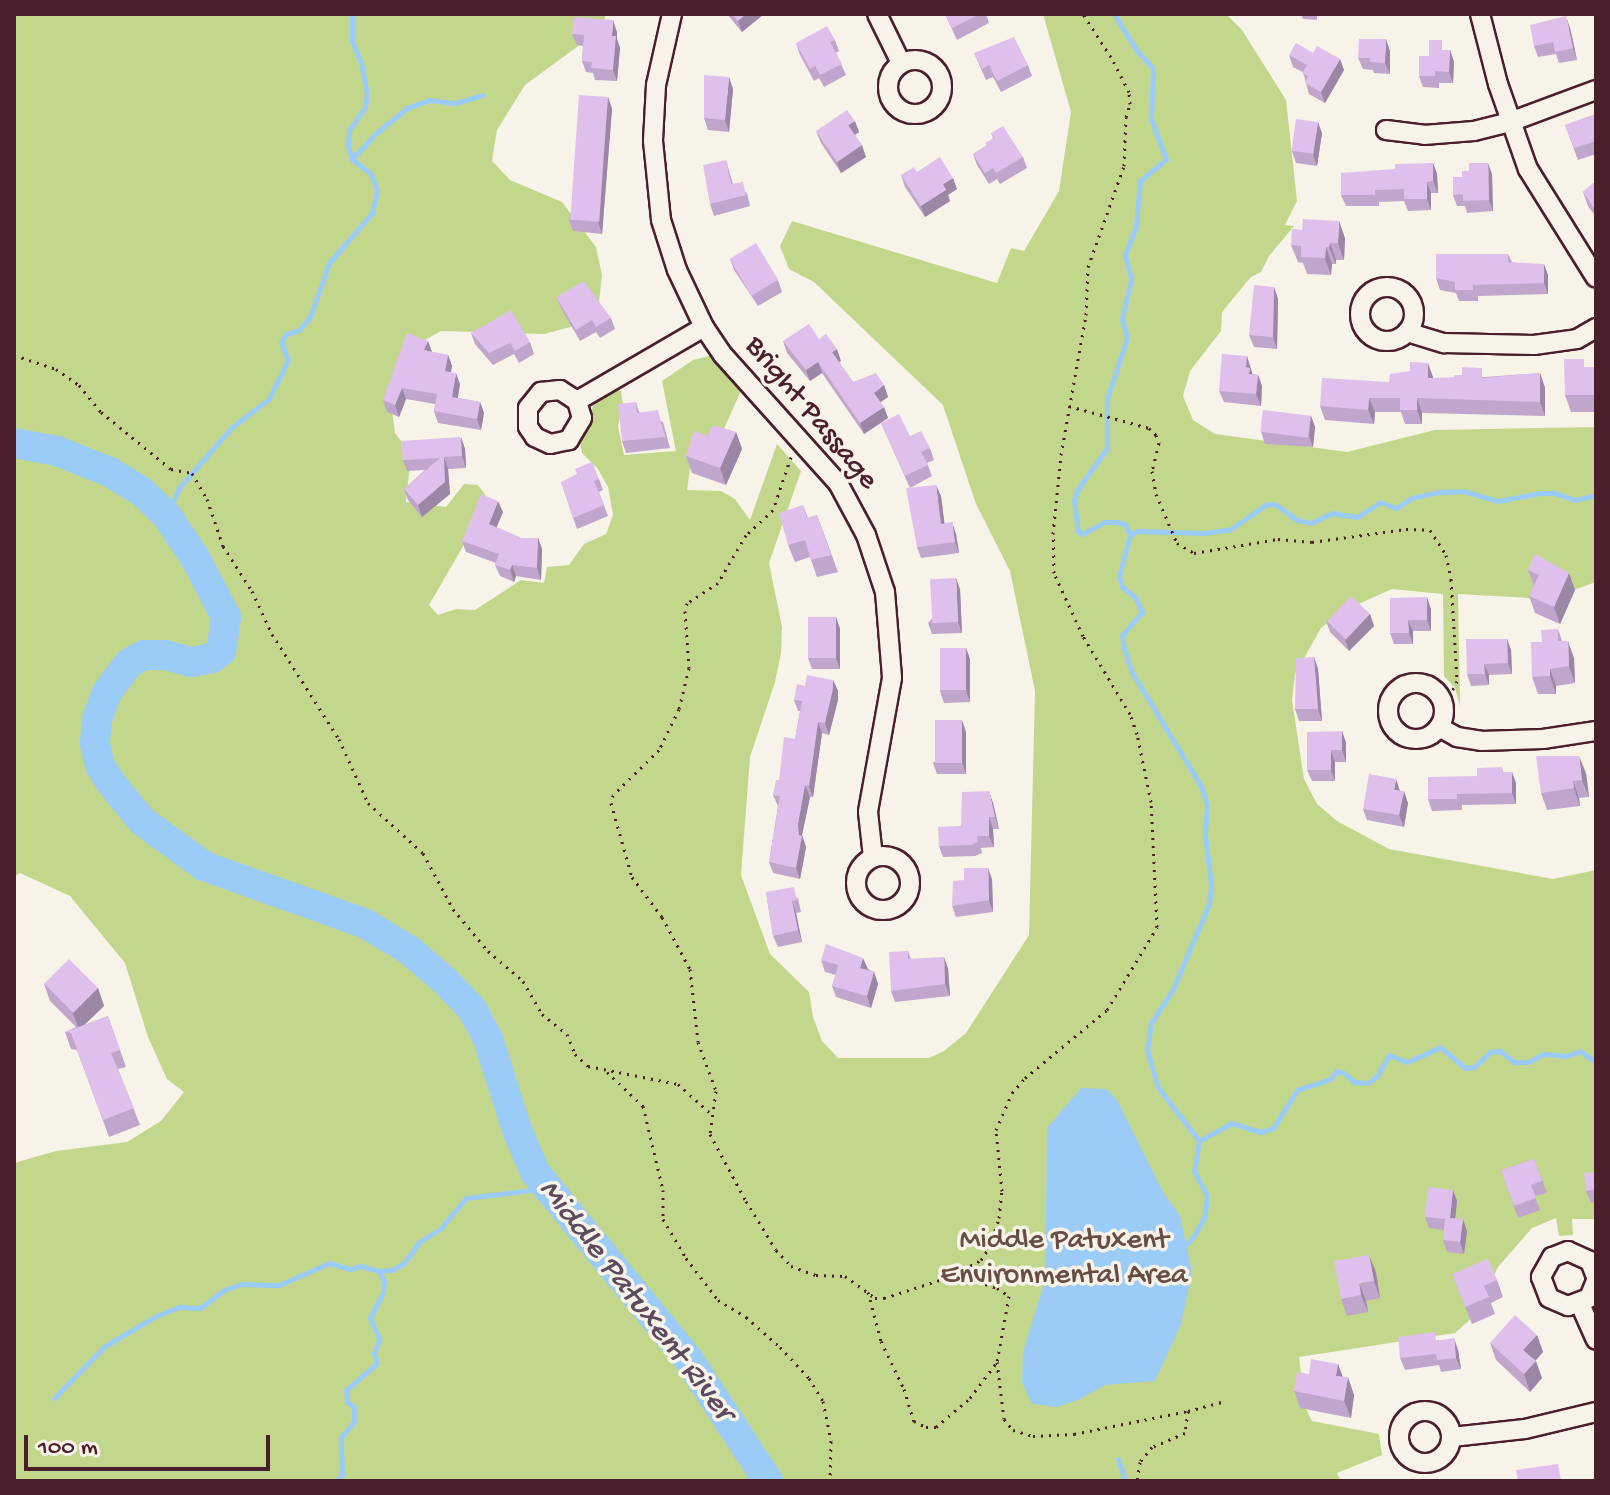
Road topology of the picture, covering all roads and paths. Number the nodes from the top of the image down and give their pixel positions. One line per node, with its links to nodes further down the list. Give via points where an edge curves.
1 (672, 14): 10 (street, Bright Passage, via 656,85 653,167 668,242)
2 (877, 14): 5 (street)
3 (1083, 14): 15 (path, via 1111,57 1130,104 1124,166 1088,267 1086,315)
4 (1480, 14): 7 (street)
5 (901, 63)
6 (1596, 90): 7 (street)
7 (1510, 122): 8 (street, via 1450,134); 9 (street, via 1550,210)
8 (1386, 130)
9 (1596, 278)
10 (704, 327): 14 (street); 16 (street, Bright Passage)
11 (1596, 328): 12 (street, via 1577,339 1534,345 1444,343)
12 (1407, 332)
13 (14, 355): 21 (path, via 56,369 171,469 192,473 223,546 339,739 368,803 423,853 453,909 488,951 523,981 542,1014 567,1034 575,1054 588,1066)
14 (577, 401)
15 (1069, 406): 17 (path, via 1149,428 1156,435 1152,471 1167,521 1177,543 1194,553 1278,539 1312,542 1430,530 1446,555 1451,579 1457,681); 23 (path, via 1053,534 1054,573 1137,734 1151,802 1157,927 1107,1010 1012,1093 996,1130 1002,1191 996,1230 981,1260)
16 (804, 445): 20 (street, Bright Passage, via 855,511 885,592 892,678 868,812); 22 (path, via 785,467 773,510 746,535 718,583 687,603 687,687 659,750 611,803 632,877 662,917 690,969 698,1042 716,1091)
17 (1441, 697): 18 (street); 18 (street, via 1428,685 1404,685 1388,703 1387,714 1394,729 1407,738 1423,738)
18 (1439, 727): 19 (street, via 1481,741)
19 (1596, 731)
20 (873, 857)
21 (605, 1070): 22 (path, via 678,1084); 33 (path, via 643,1106 663,1190 663,1219 686,1258 718,1300 780,1347 823,1401 831,1441)
22 (711, 1113): 25 (path, via 710,1134 776,1250 803,1272 845,1276)
23 (955, 1274): 25 (path, via 895,1296 875,1298); 28 (path, via 1009,1296)
24 (1596, 1279): 26 (street, via 1589,1298); 26 (street, via 1590,1261 1575,1252 1559,1253 1545,1265 1543,1287 1549,1298 1568,1306)
25 (868, 1292): 28 (path, via 881,1341 914,1421 936,1427 970,1398)
26 (1580, 1304): 27 (street)
27 (1596, 1340)
28 (997, 1362): 30 (path, via 1004,1419 1013,1430 1033,1436 1074,1434)
29 (1222, 1402): 30 (path)
30 (1188, 1411): 34 (path, via 1185,1433 1152,1447 1140,1462)
31 (1596, 1412): 32 (street, via 1525,1429)
32 (1452, 1437)
33 (830, 1481)
34 (1137, 1481)

